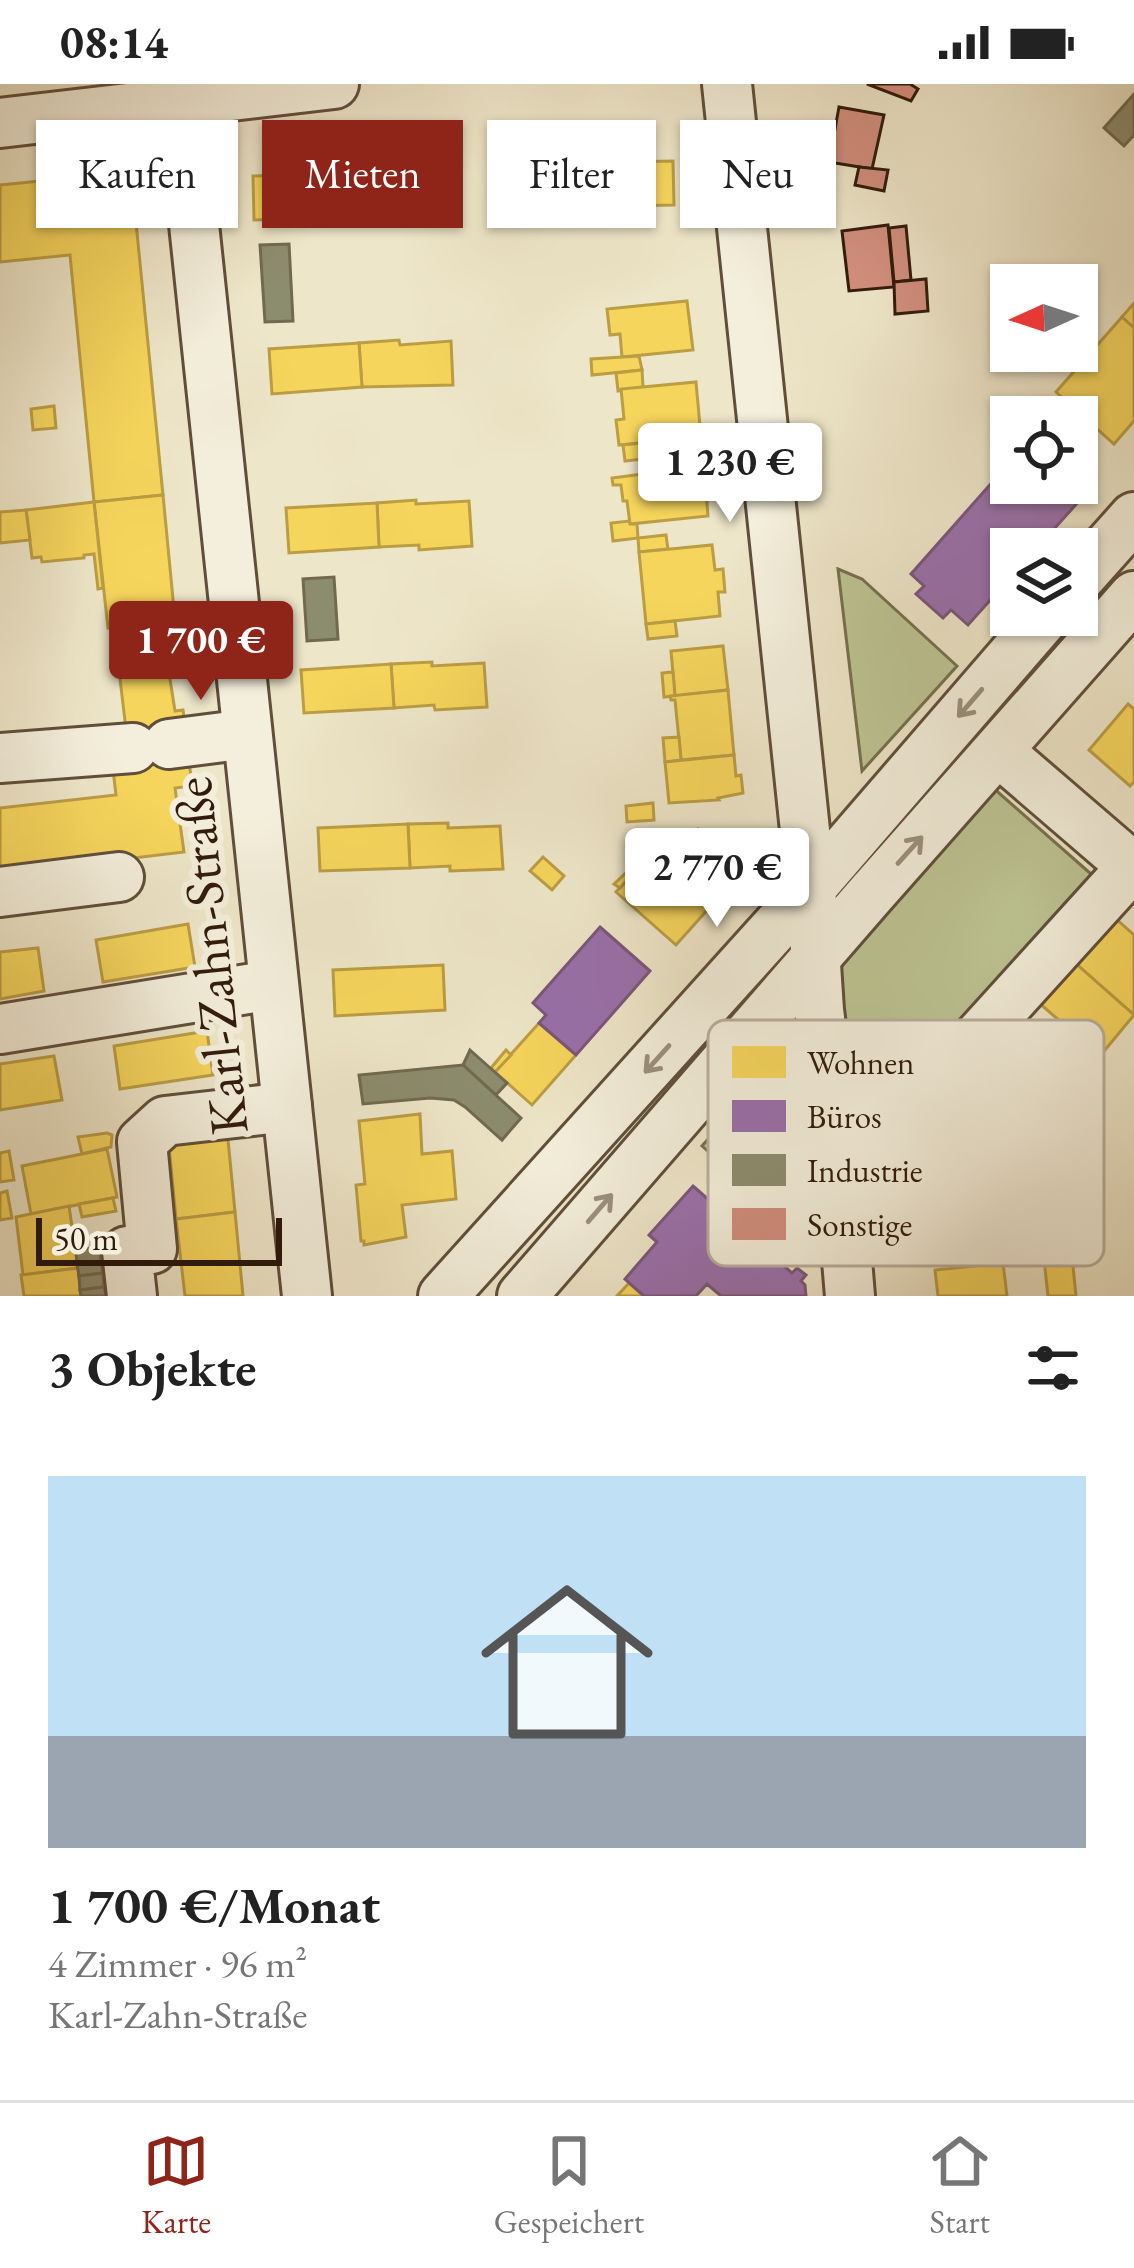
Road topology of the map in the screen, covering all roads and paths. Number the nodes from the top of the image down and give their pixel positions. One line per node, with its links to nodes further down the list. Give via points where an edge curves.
1 (334, 84): 3 (street)
2 (727, 84): 14 (street)
3 (181, 101): 4 (street); 9 (street, Karl-Zahn-Straße)
4 (0, 123)
5 (1134, 517): 6 (street)
6 (1098, 557)
7 (1134, 596): 10 (street)
8 (1029, 636): 14 (street, one-way to 14)
9 (247, 734): 11 (street); 17 (street, Karl-Zahn-Straße)
10 (998, 751): 12 (street); 16 (street, one-way to 10)
11 (0, 758)
12 (1133, 867): 20 (street)
13 (118, 877): 15 (street)
14 (811, 889): 16 (street); 27 (street, one-way to 27)
15 (0, 892)
16 (816, 959): 18 (street, one-way to 16); 19 (street)
17 (272, 985): 21 (street); 23 (street, Karl-Zahn-Straße)
18 (763, 1020)
19 (819, 1020)
20 (994, 1020)
21 (0, 1029)
22 (708, 1083): 28 (street, one-way to 22)
23 (287, 1107): 25 (street, via 165,1121 142,1142 152,1249 127,1251); 26 (street, Karl-Zahn-Straße)
24 (847, 1266): 29 (street)
25 (132, 1296)
26 (307, 1296)
27 (443, 1296)
28 (522, 1296)
29 (850, 1296)

